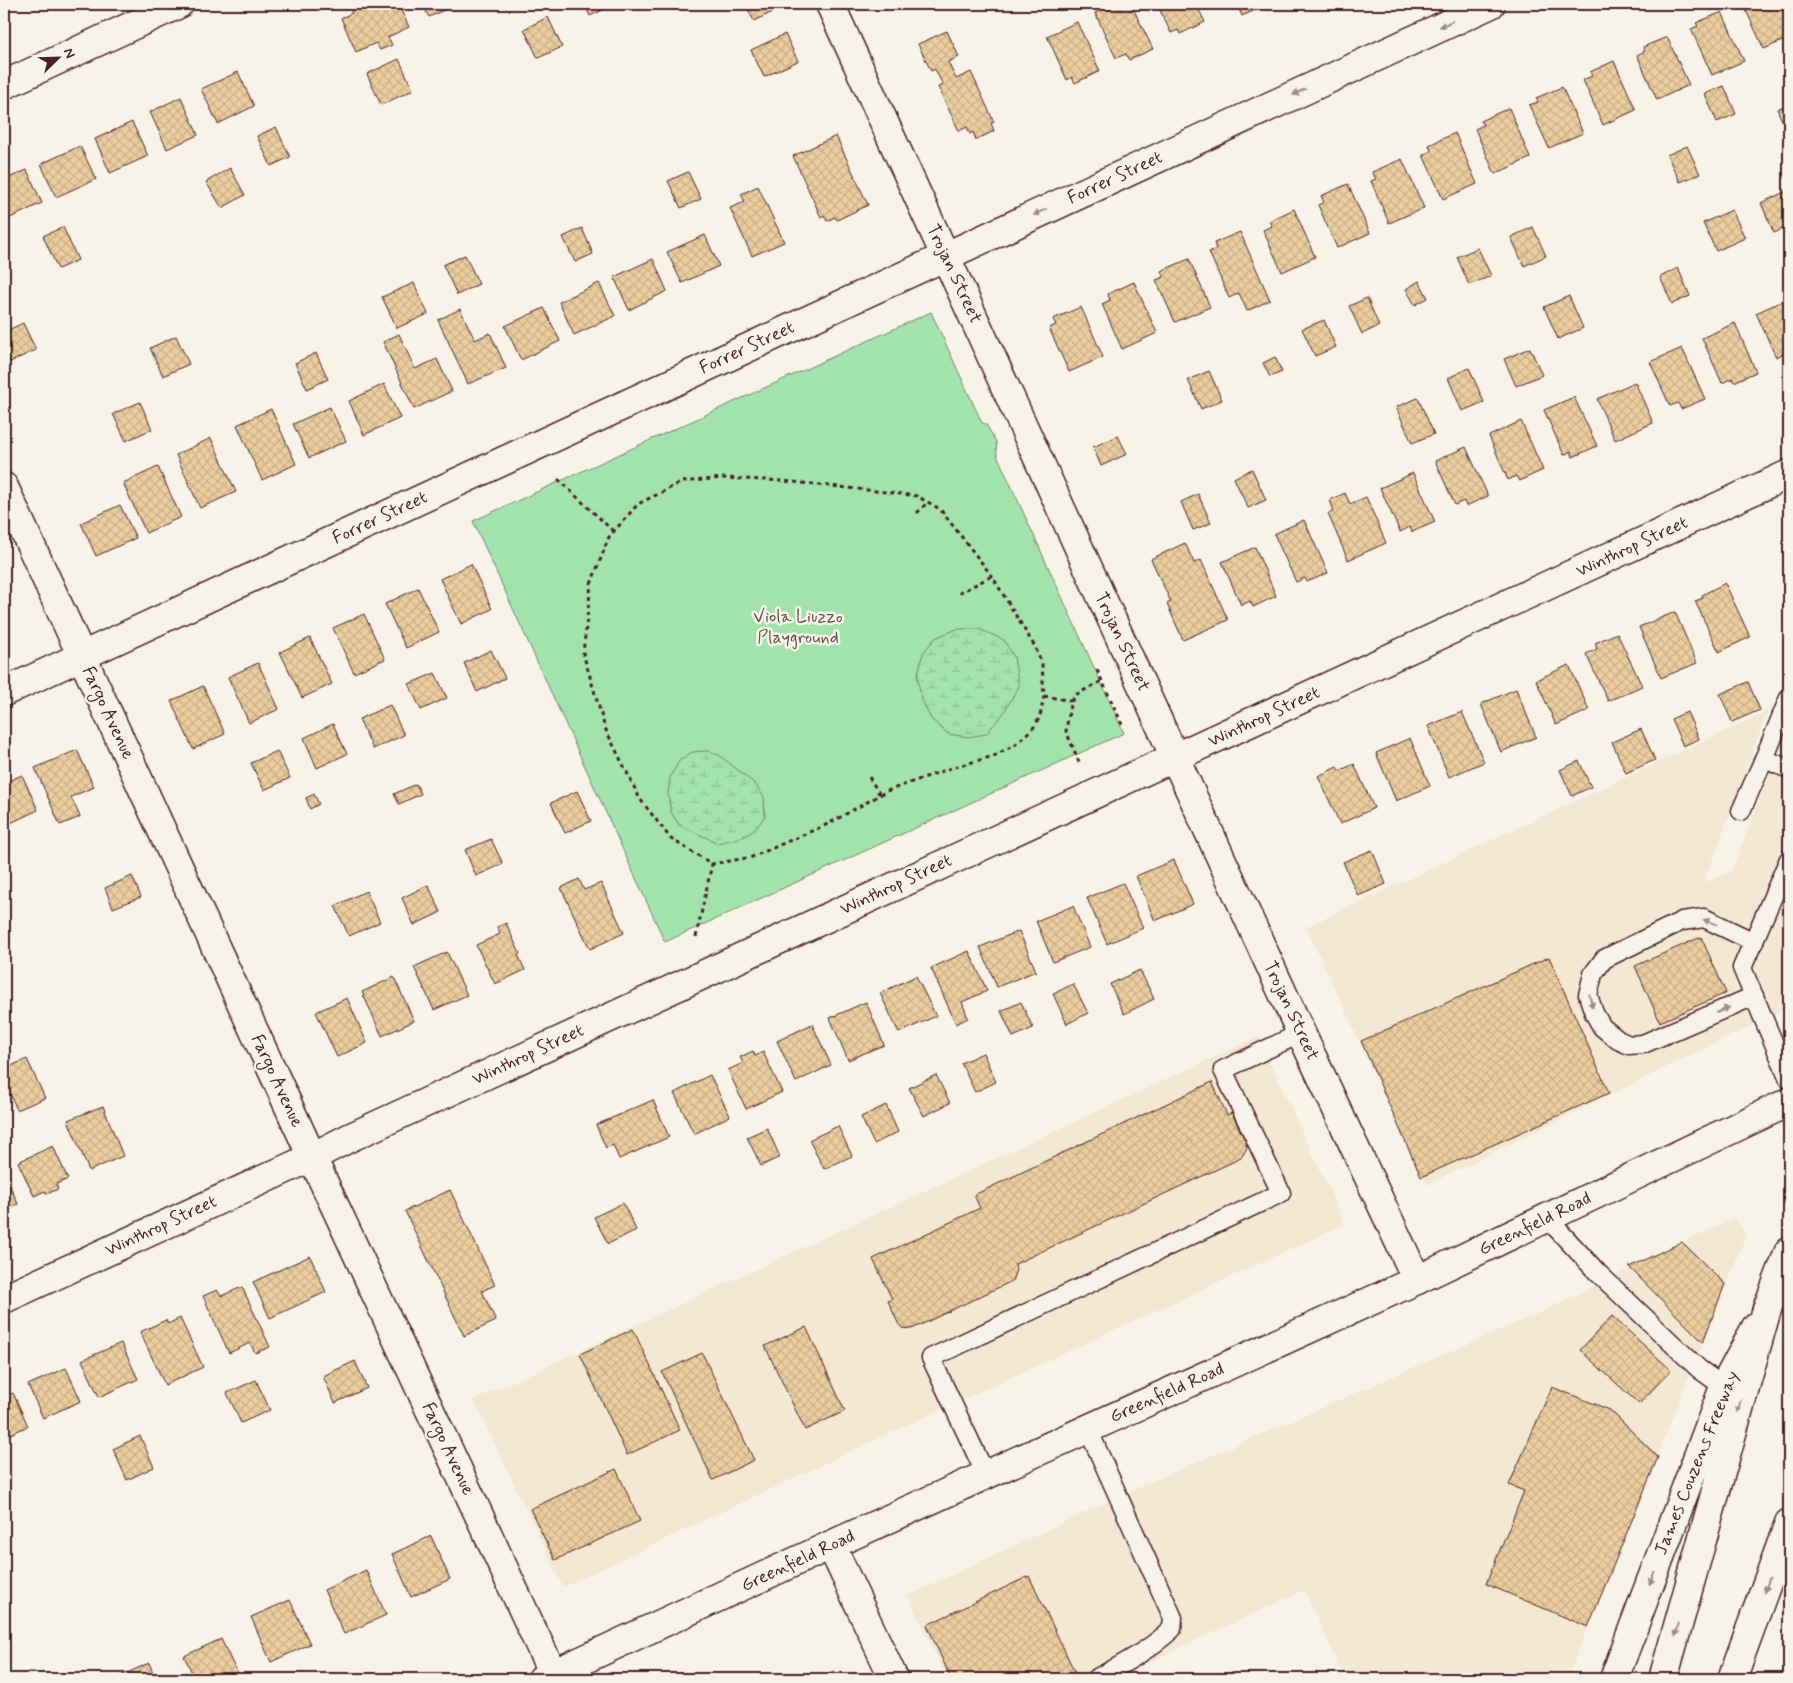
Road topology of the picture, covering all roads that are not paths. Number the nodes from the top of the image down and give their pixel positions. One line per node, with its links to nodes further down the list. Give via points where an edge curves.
1 (179, 4): 4 (main road)
2 (830, 4): 5 (main road, Trojan Street)
3 (1491, 4): 5 (main road, Forrer Street, one-way to 5)
4 (4, 85)
5 (945, 256): 8 (main road, Forrer Street); 11 (main road, Trojan Street)
6 (1789, 474): 11 (main road, Winthrop Street)
7 (4, 487): 8 (main road, Fargo Avenue)
8 (82, 656): 9 (main road, Forrer Street); 21 (main road, Fargo Avenue)
9 (4, 692)
10 (1789, 698): 12 (lane)
11 (1175, 757): 18 (main road, Trojan Street); 21 (main road, Winthrop Street)
12 (1764, 759): 13 (lane); 14 (lane)
13 (1789, 769)
14 (1741, 810)
15 (1789, 859): 16 (lane)
16 (1754, 942): 17 (lane, via 1742,968); 17 (lane, one-way to 17, via 1704,918 1682,921 1604,959 1593,974 1588,995 1602,1027 1629,1045 1643,1044)
17 (1754, 996): 19 (lane)
18 (1301, 1033): 24 (main road, Trojan Street); 29 (lane, via 1223,1070 1281,1193 931,1358)
19 (1789, 1079)
20 (1789, 1102): 22 (main road, Greenfield Road)
21 (312, 1157): 25 (main road, Winthrop Street); 32 (main road, Fargo Avenue)
22 (1547, 1218): 24 (main road, Greenfield Road); 27 (lane, via 1598,1273 1699,1369)
23 (1789, 1251): 26 (main road, James Couzens Freeway)
24 (1417, 1280): 28 (main road, Greenfield Road)
25 (4, 1299)
26 (1767, 1308): 27 (main road, James Couzens Freeway); 36 (main road, one-way to 36)
27 (1724, 1387): 35 (main road, James Couzens Freeway, one-way to 35)
28 (1088, 1429): 29 (main road, Greenfield Road); 34 (lane, via 1173,1618 1172,1629 1158,1641)
29 (986, 1475): 31 (main road, Greenfield Road)
30 (1789, 1523): 37 (main road, one-way to 37)
31 (831, 1545): 32 (main road, Greenfield Road); 33 (main road)
32 (548, 1677)
33 (894, 1679)
34 (1095, 1679)
35 (1614, 1679)
36 (1663, 1679)
37 (1732, 1679)

